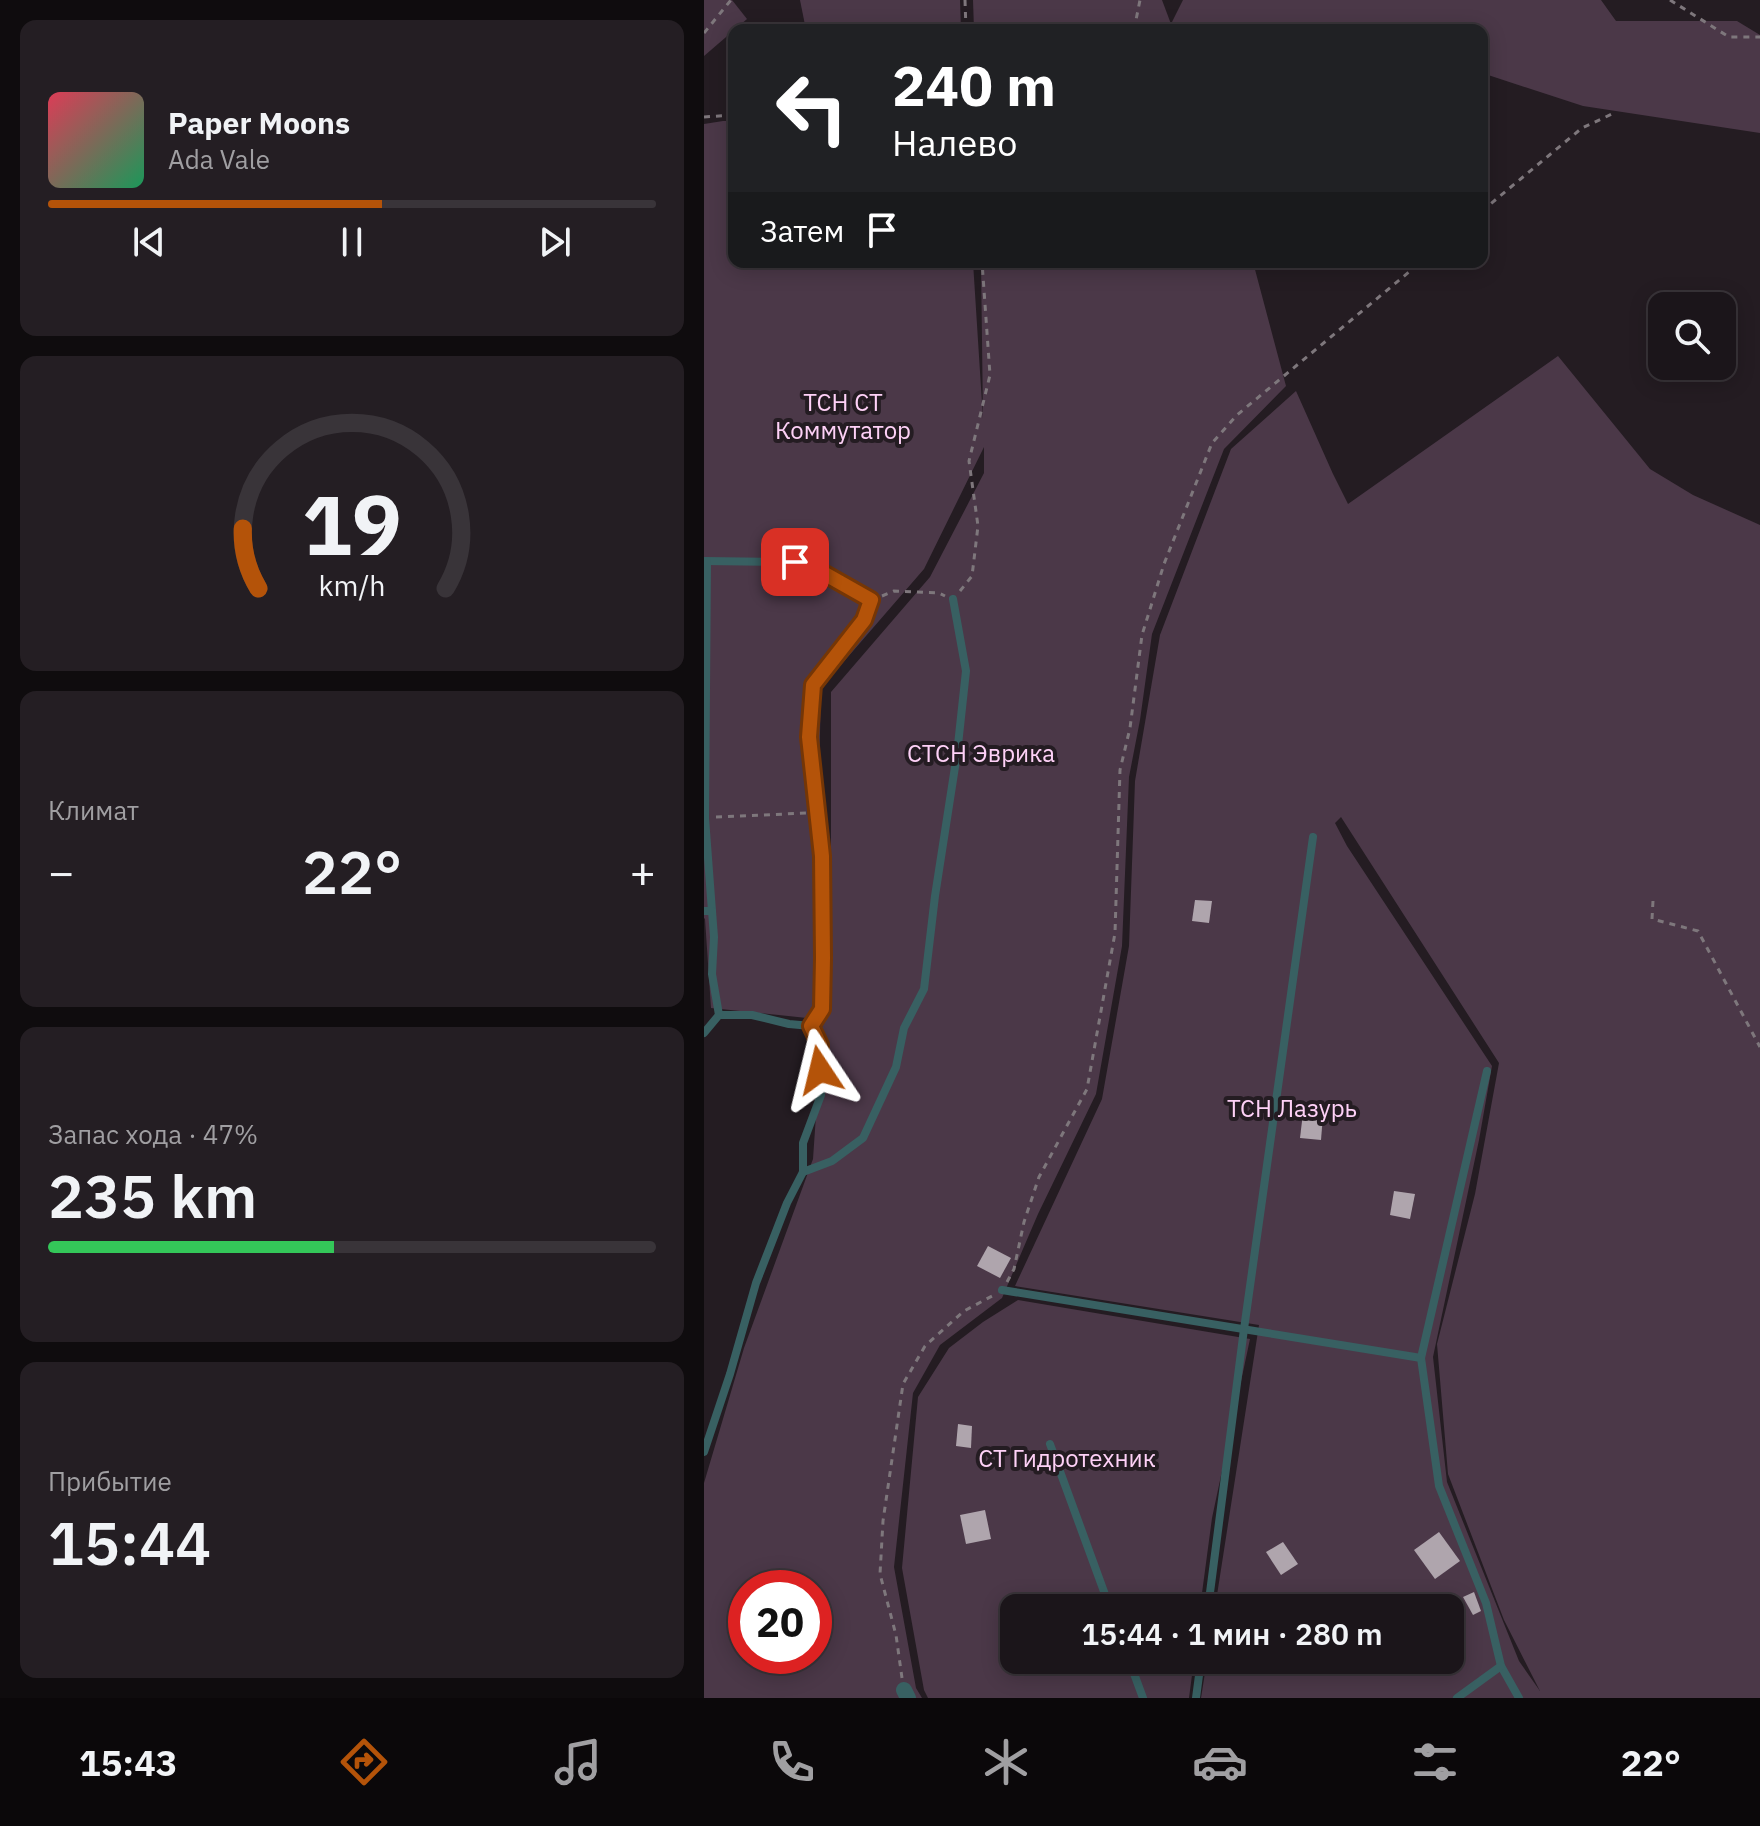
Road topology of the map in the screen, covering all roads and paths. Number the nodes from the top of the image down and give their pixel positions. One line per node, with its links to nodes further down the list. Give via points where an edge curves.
1 (731, 0): 7 (path)
2 (965, 0): 5 (path)
3 (1140, 0): 6 (path)
4 (1670, 0): 8 (path, via 1729,37)
5 (966, 24)
6 (1135, 24)
7 (704, 33)
8 (1760, 37)
9 (1612, 114): 12 (path, via 1582,128)
10 (728, 115): 11 (path)
11 (704, 117)
12 (1488, 206)
13 (982, 268): 16 (path, via 990,375 969,461 978,526 972,576)
14 (1414, 268): 29 (path, via 1237,415 1212,443 1142,635 1120,770 1115,933 1087,1089 1039,1177 1014,1269)
15 (706, 561): 17 (lane, via 795,562); 19 (lane)
16 (953, 599): 17 (path, via 939,593 894,591); 28 (lane, via 966,671 924,989 863,1138 832,1161)
17 (871, 600): 18 (lane, via 864,620 813,685 809,737)
18 (817, 812): 19 (path); 24 (lane, via 822,1009)
19 (705, 818): 22 (lane)
20 (1313, 837): 30 (lane)
21 (1653, 901): 26 (path, via 1652,919 1698,931)
22 (708, 911): 23 (lane)
23 (719, 1015): 24 (lane); 25 (lane)
24 (811, 1026): 28 (lane, via 820,1045 821,1095 803,1143)
25 (704, 1033)
26 (1760, 1047)
27 (1487, 1071): 31 (lane)
28 (803, 1172): 33 (lane, via 756,1283)
29 (1002, 1290): 30 (lane); 39 (path, via 964,1311 925,1346 903,1384 880,1574)
30 (1244, 1329): 31 (lane); 35 (lane)
31 (1421, 1358): 36 (lane, via 1439,1486 1486,1603)
32 (1050, 1444): 34 (lane)
33 (704, 1452)
34 (1105, 1594)
35 (1210, 1594)
36 (1501, 1666): 42 (lane); 43 (lane)
37 (1134, 1674): 40 (lane)
38 (1199, 1674): 41 (lane)
39 (906, 1694)
40 (1143, 1698)
41 (1196, 1698)
42 (1457, 1698)
43 (1519, 1698)

